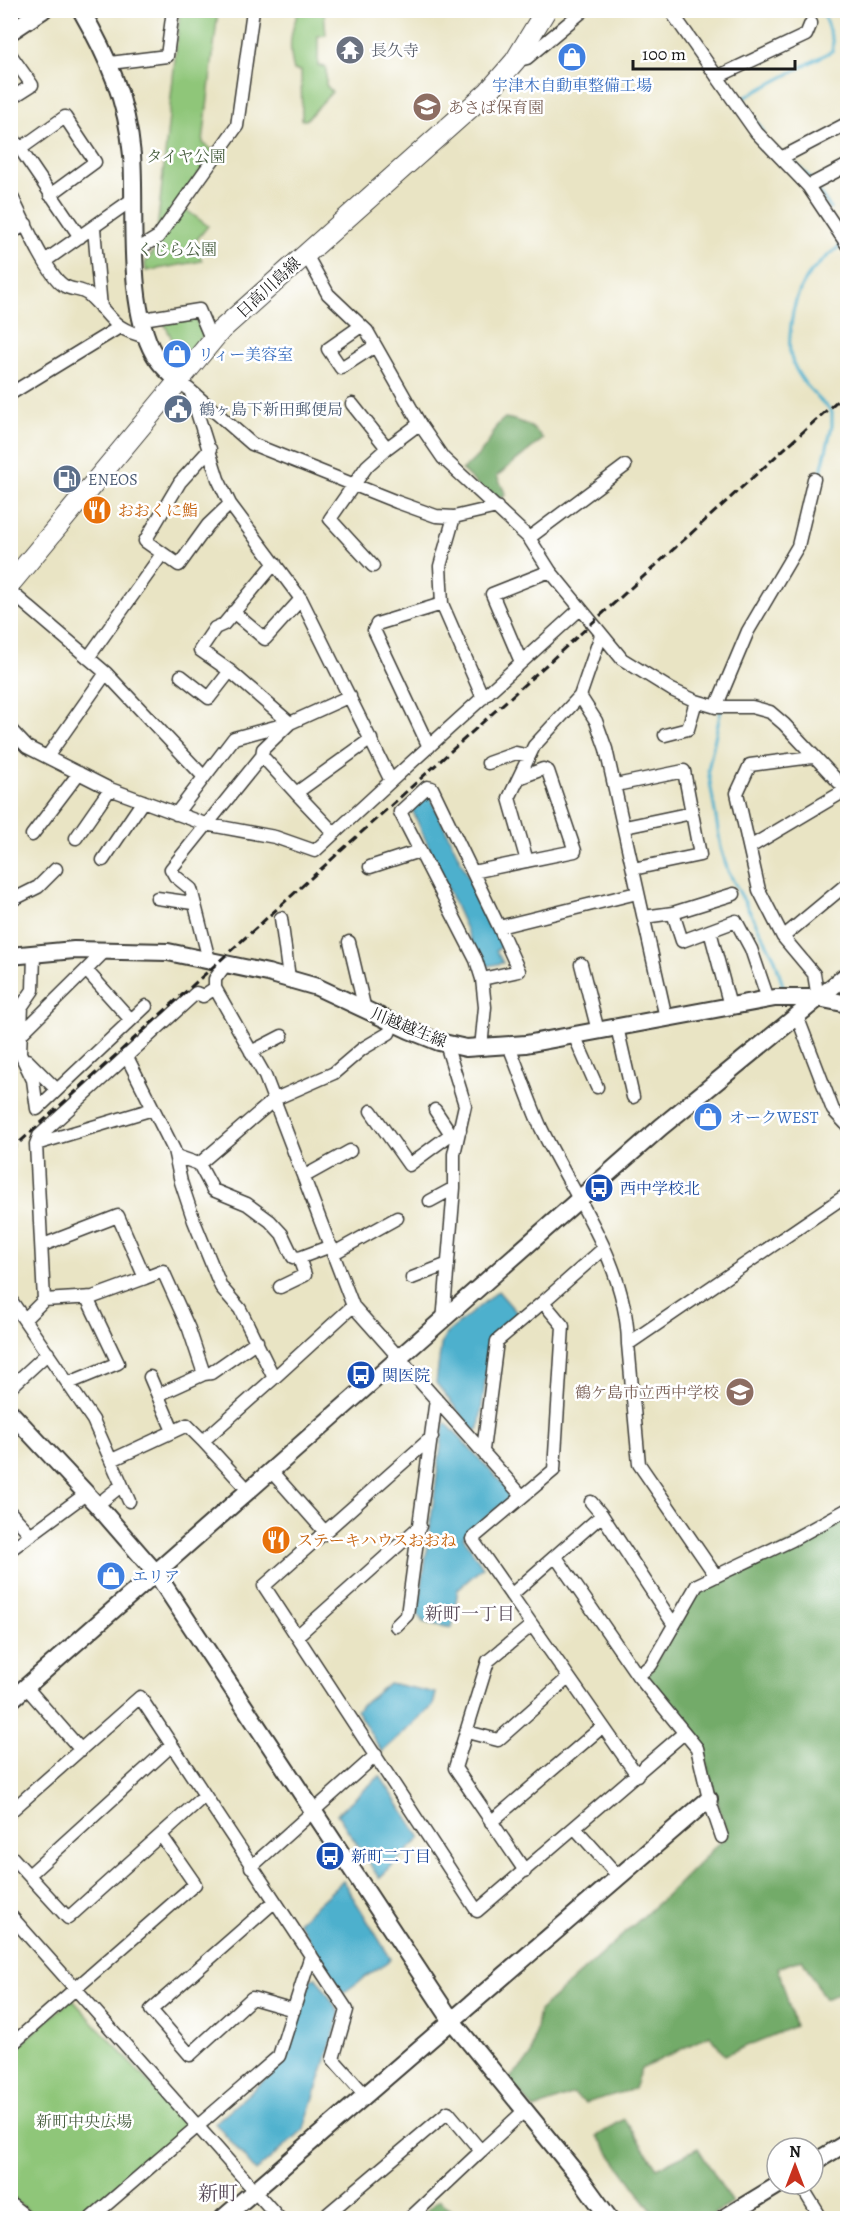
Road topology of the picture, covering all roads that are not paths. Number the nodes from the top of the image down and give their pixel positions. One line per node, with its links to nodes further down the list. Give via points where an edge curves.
1 (44, 10): 11 (street)
2 (81, 10): 14 (street)
3 (161, 10): 10 (street)
4 (173, 10): 10 (street)
5 (254, 10): 31 (street, via 237,126 159,237)
6 (546, 10): 13 (main road, 日高川島線)
7 (584, 10): 13 (street, via 527,58)
8 (670, 10): 15 (street)
9 (811, 23): 15 (street, via 806,35)
10 (171, 26): 14 (street, via 167,56)
11 (10, 32)
12 (10, 54): 16 (street, via 32,85)
13 (516, 61): 32 (main road, 日高川島線, via 488,92)
14 (110, 63): 25 (street, via 128,130)
15 (717, 77): 20 (street)
16 (10, 99)
17 (848, 123): 20 (street)
18 (10, 134): 19 (street)
19 (20, 149): 24 (street); 24 (street, via 65,117 95,162)
20 (780, 158): 22 (street)
21 (848, 165): 22 (street)
22 (808, 186): 30 (street)
23 (10, 193): 26 (street)
24 (50, 195): 29 (street)
25 (133, 200): 27 (street); 31 (street)
26 (26, 224): 28 (street); 33 (street)
27 (94, 228): 29 (street); 34 (street)
28 (10, 234)
29 (80, 237): 33 (street)
30 (847, 244)
31 (135, 251): 35 (street)
32 (305, 253): 36 (street, via 328,294); 39 (main road, 日高川島線)
33 (45, 261): 34 (street, via 63,286 85,292)
34 (101, 308): 37 (street)
35 (143, 319): 38 (street); 39 (street, via 199,310)
36 (361, 326): 40 (street); 40 (street, via 328,348 341,368)
37 (118, 328): 38 (street); 42 (street)
38 (147, 337): 41 (street, via 161,364)
39 (212, 341): 41 (main road, 日高川島線)
40 (375, 346): 44 (street)
41 (184, 386): 46 (street); 49 (street, via 252,444); 58 (main road, 日高川島線)
42 (10, 394)
43 (351, 404): 45 (street)
44 (419, 424): 45 (street); 51 (street, via 443,458)
45 (387, 448): 49 (street)
46 (210, 449): 50 (street); 54 (street, via 180,482 145,541)
47 (625, 466): 53 (street)
48 (814, 479): 74 (street, via 798,546 748,632)
49 (355, 483): 52 (street, via 436,516); 56 (street, via 330,519)
50 (230, 504): 54 (street, via 208,525 179,565); 55 (street)
51 (497, 507): 52 (street); 53 (street)
52 (454, 517): 61 (street, via 440,566)
53 (529, 538): 57 (street)
54 (162, 554): 65 (street)
55 (275, 563): 60 (street); 63 (street)
56 (373, 566)
57 (550, 571): 62 (street); 66 (street, via 492,594)
58 (10, 584)
59 (10, 591): 65 (street)
60 (301, 599): 63 (street, via 265,639); 70 (street)
61 (442, 604): 72 (street); 79 (street, via 377,624 374,630)
62 (580, 609): 64 (street); 66 (street)
63 (232, 612): 67 (street, via 200,650)
64 (601, 635): 71 (street); 73 (street, via 622,659)
65 (88, 658): 68 (street)
66 (521, 662): 72 (street)
67 (230, 671): 69 (street, via 209,698); 75 (street)
68 (106, 673): 82 (street); 86 (street)
69 (181, 676)
70 (350, 696): 75 (street); 78 (street)
71 (580, 696): 81 (street); 89 (street, via 596,721)
72 (483, 698): 79 (street)
73 (696, 701): 74 (street); 77 (street, via 688,729)
74 (716, 707): 83 (street, via 752,707 770,712)
75 (290, 723): 80 (street, via 263,748); 86 (street, via 234,738)
76 (10, 729): 82 (street, via 27,747)
77 (665, 735)
78 (371, 739): 88 (street); 92 (street)
79 (429, 747): 88 (street)
80 (262, 756): 92 (street); 96 (street)
81 (529, 756): 84 (street, via 516,753); 87 (street)
82 (47, 757): 85 (street)
83 (813, 757): 91 (street); 101 (street, via 750,765 737,793)
84 (488, 763)
85 (79, 773): 90 (street); 99 (street)
86 (204, 777): 95 (street)
87 (519, 778): 104 (street, via 509,798); 104 (street, via 543,769 548,771 575,851)
88 (391, 781): 98 (street)
89 (616, 785): 94 (street, via 684,771); 97 (street)
90 (110, 789): 93 (street); 100 (street)
91 (847, 791): 101 (street)
92 (296, 793): 98 (street)
93 (143, 801): 95 (street); 103 (street)
94 (692, 813): 97 (street); 106 (street, via 700,855)
95 (176, 814): 96 (street)
96 (205, 824): 98 (street, via 275,837 315,851); 114 (street, via 171,868 191,889)
97 (625, 827): 106 (street)
98 (334, 833)
99 (32, 836)
100 (76, 838)
101 (750, 847): 120 (street, via 759,890)
102 (419, 851): 105 (street); 108 (street, via 400,812 427,787 432,788); 131 (street, via 476,960)
103 (103, 860)
104 (527, 861): 108 (street)
105 (370, 867)
106 (633, 868): 110 (street)
107 (56, 869): 113 (street, via 38,887)
108 (473, 872): 118 (street)
109 (848, 883): 120 (street)
110 (637, 893): 116 (street); 118 (street)
111 (734, 894): 115 (street)
112 (158, 898): 114 (street)
113 (10, 901)
114 (192, 903): 125 (street)
115 (673, 913): 116 (street); 119 (street, via 682,941)
116 (644, 917): 140 (street)
117 (281, 918): 130 (street)
118 (499, 927): 131 (street, via 519,971)
119 (710, 931): 133 (street, via 736,921 751,949); 137 (street)
120 (783, 937): 134 (street, via 814,974)
121 (349, 942): 138 (street)
122 (107, 949): 124 (street, 川越越生線); 125 (street, 川越越生線, via 168,952); 128 (street)
123 (12, 953): 124 (street, 川越越生線)
124 (34, 954): 148 (street, via 33,990 22,1006)
125 (209, 960): 126 (street, 川越越生線)
126 (226, 964): 130 (street, 川越越生線); 132 (street, via 215,979)
127 (581, 964): 144 (street)
128 (86, 970): 141 (street); 148 (street)
129 (848, 974): 134 (street)
130 (289, 978): 138 (street, 川越越生線)
131 (482, 979): 150 (street, via 485,1007)
132 (215, 988): 151 (street); 152 (street, via 203,996 196,993)
133 (768, 999): 134 (street, 川越越生線); 137 (street, 川越越生線)
134 (818, 999): 135 (street, 川越越生線); 139 (street)
135 (848, 1004)
136 (146, 1006): 141 (street)
137 (730, 1006): 140 (street, 川越越生線)
138 (365, 1010): 142 (street, 川越越生線)
139 (797, 1016): 160 (street, via 833,1110); 169 (street)
140 (666, 1018): 143 (street, 川越越生線)
141 (131, 1020): 154 (street)
142 (393, 1023): 147 (street, 川越越生線); 156 (street, via 390,1033 362,1049 334,1073)
143 (617, 1027): 144 (street, 川越越生線); 155 (street)
144 (598, 1031): 145 (street, 川越越生線)
145 (574, 1035): 149 (street, 川越越生線); 153 (street)
146 (282, 1036): 151 (street)
147 (446, 1044): 150 (street, 川越越生線); 161 (street, via 465,1105)
148 (17, 1045): 154 (street); 154 (street, via 33,1080 37,1109)
149 (509, 1046): 150 (street, 川越越生線); 169 (street, via 541,1127)
150 (481, 1048)
151 (251, 1052): 156 (street)
152 (126, 1054): 157 (street); 162 (street, via 39,1136)
153 (597, 1087)
154 (57, 1090)
155 (633, 1096)
156 (275, 1099): 165 (street); 166 (street)
157 (153, 1109): 162 (street); 164 (street)
158 (435, 1110): 161 (street)
159 (371, 1111): 161 (street, via 409,1165)
160 (848, 1126)
161 (455, 1132): 167 (street)
162 (36, 1144): 172 (street)
163 (350, 1152): 166 (street)
164 (176, 1156): 165 (street); 187 (street, via 194,1221 220,1287 240,1309)
165 (199, 1164): 175 (street, via 213,1190 247,1204 270,1221 282,1234 293,1257)
166 (305, 1176): 174 (street)
167 (454, 1188): 170 (street); 176 (street)
168 (848, 1194): 188 (street)
169 (580, 1198): 173 (street); 186 (street)
170 (430, 1201)
171 (397, 1218): 174 (street)
172 (44, 1245): 177 (street, via 118,1216); 182 (street)
173 (604, 1248): 183 (street); 188 (street, via 628,1318)
174 (333, 1250): 175 (street); 184 (street)
175 (299, 1258): 179 (street, via 305,1275)
176 (448, 1264): 178 (street); 186 (street)
177 (145, 1278): 180 (street); 191 (street, via 163,1271)
178 (412, 1278)
179 (280, 1287)
180 (87, 1298): 182 (street); 194 (street, via 118,1363)
181 (10, 1299): 185 (street)
182 (44, 1300): 185 (street)
183 (543, 1302): 202 (street, via 497,1341); 207 (street, via 563,1326 554,1470)
184 (353, 1306): 190 (street); 193 (street)
185 (26, 1319): 189 (street)
186 (443, 1322): 190 (street)
187 (257, 1341): 191 (street); 193 (street)
188 (628, 1344): 220 (street, via 639,1464)
189 (48, 1353): 194 (street); 195 (street)
190 (399, 1360): 197 (street); 204 (street)
191 (204, 1374): 196 (street)
192 (150, 1377): 196 (street)
193 (274, 1378): 201 (street)
194 (69, 1383): 203 (street, via 103,1437)
195 (10, 1388)
196 (158, 1395): 199 (street)
197 (436, 1399): 200 (street); 202 (street)
198 (10, 1412): 208 (street)
199 (173, 1431): 201 (street, via 187,1425); 203 (street)
200 (432, 1437): 214 (street); 215 (street)
201 (203, 1441): 206 (street)
202 (483, 1450): 207 (street)
203 (112, 1460): 205 (street)
204 (271, 1472): 206 (street); 215 (street)
205 (122, 1485): 208 (street); 209 (street)
206 (249, 1491): 219 (street)
207 (522, 1496): 221 (street, via 472,1539)
208 (92, 1499): 216 (street); 219 (street)
209 (129, 1502)
210 (591, 1502): 213 (street)
211 (848, 1509): 220 (street)
212 (10, 1512): 216 (street)
213 (602, 1515): 218 (street); 223 (street)
214 (420, 1526): 224 (street, via 407,1615); 225 (street)
215 (325, 1532): 225 (street, via 264,1586)
216 (31, 1535): 217 (street)
217 (10, 1550)
218 (556, 1557): 221 (street); 226 (street)
219 (156, 1573): 228 (street); 239 (street)
220 (716, 1576): 223 (street, via 697,1585)
221 (511, 1595): 222 (street)
222 (532, 1625): 227 (street); 231 (street, via 488,1661)
223 (674, 1625): 226 (street, via 651,1665)
224 (396, 1626)
225 (297, 1636): 235 (street)
226 (638, 1676): 232 (street)
227 (568, 1678): 230 (street); 231 (street, via 498,1740)
228 (27, 1687): 229 (street); 234 (street)
229 (10, 1701)
230 (602, 1727): 236 (street); 241 (street)
231 (467, 1732): 241 (street, via 455,1768)
232 (684, 1732): 236 (street); 238 (street, via 697,1748)
233 (172, 1745): 234 (street, via 140,1697); 237 (street); 248 (street)
234 (81, 1750): 240 (street)
235 (376, 1755): 239 (street); 247 (street, via 477,1911)
236 (637, 1774): 242 (street)
237 (204, 1796): 243 (street); 246 (street)
238 (709, 1799): 244 (street); 249 (street)
239 (313, 1810): 246 (street); 255 (street)
240 (10, 1812)
241 (491, 1822): 247 (street)
242 (575, 1828): 247 (street); 249 (street)
243 (161, 1835): 248 (street, via 68,1918); 253 (street, via 195,1884)
244 (722, 1837)
245 (10, 1855): 248 (street)
246 (251, 1867): 250 (street)
247 (525, 1871)
248 (29, 1875)
249 (619, 1877): 255 (street)
250 (274, 1902): 252 (street); 254 (street, via 151,2010 190,2055 252,1998)
251 (10, 1915): 253 (street)
252 (311, 1955): 254 (street); 257 (street, via 347,2010 333,2059)
253 (75, 1988): 256 (street); 259 (street)
254 (294, 2010): 259 (street, via 279,2056)
255 (452, 2021): 257 (street); 258 (street)
256 (10, 2046)
257 (366, 2096): 263 (street)
258 (524, 2111): 261 (street); 273 (street)
259 (197, 2125): 263 (street); 268 (street)
260 (848, 2142): 262 (street)
261 (481, 2151): 271 (street, via 448,2112); 272 (street)
262 (825, 2156)
263 (256, 2190): 269 (street); 270 (street)
264 (765, 2193): 274 (street)
265 (807, 2196): 275 (street)
266 (10, 2204): 267 (street)
267 (28, 2218)
268 (91, 2218)
269 (224, 2218)
270 (279, 2218)
271 (323, 2218)
272 (410, 2218)
273 (609, 2218)
274 (724, 2218)
275 (821, 2218)

